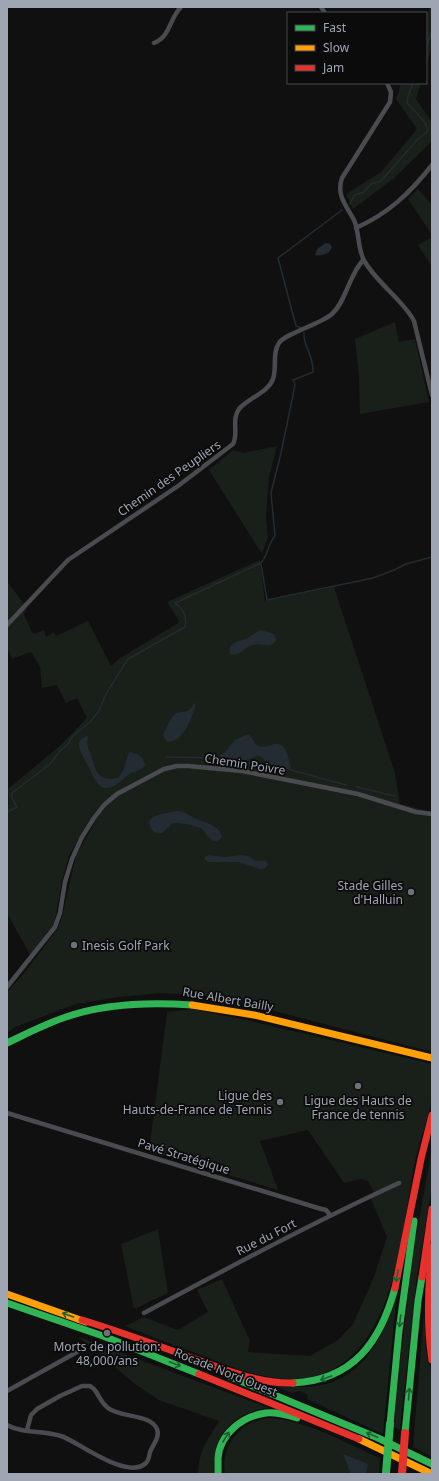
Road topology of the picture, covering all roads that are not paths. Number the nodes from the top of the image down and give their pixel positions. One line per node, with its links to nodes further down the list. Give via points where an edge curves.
1 (181, 7): 2 (street, via 174,16 168,33)
2 (154, 44)
3 (387, 84): 5 (street, via 391,92 390,102 340,184 341,197)
4 (432, 165): 5 (street, via 392,208)
5 (356, 228): 6 (street)
6 (363, 260): 7 (street, via 378,281 413,318); 8 (street, Chemin des Peupliers, via 332,314 279,343 272,382 238,410 233,444 178,486 68,560)
7 (432, 395)
8 (7, 625)
9 (432, 814): 10 (street, Chemin Poivre, via 416,812 358,794 242,771 188,766 160,770 114,796 94,818 72,859 55,927)
10 (7, 987)
11 (7, 1044): 12 (main road, Rue Albert Bailly, via 52,1022 94,1010 139,1003 180,1003 252,1014)
12 (432, 1058)
13 (7, 1111): 18 (street, Pavé Stratégique, via 326,1210)
14 (432, 1115): 23 (main road, one-way to 23, via 390,1303 370,1344 343,1370 323,1379 305,1383 259,1379)
15 (432, 1126): 33 (main road, one-way to 33, bridge, via 408,1255)
16 (399, 1183): 18 (street, Rue du Fort)
17 (432, 1210): 34 (main road, one-way to 17, bridge, via 417,1312)
18 (330, 1215): 22 (street, Rue du Fort)
19 (432, 1247): 25 (main road, via 427,1321)
20 (7, 1294): 23 (main road, Rocade Nord Ouest, one-way to 20)
21 (7, 1303): 29 (main road, Rocade Nord Ouest, one-way to 29, via 165,1360)
22 (144, 1313)
23 (82, 1320): 30 (main road, Rocade Nord Ouest, one-way to 23, via 267,1391)
24 (77, 1352): 26 (street)
25 (432, 1360)
26 (7, 1391)
27 (7, 1425): 28 (street)
28 (27, 1430): 28 (street, via 35,1410 60,1396 90,1386 104,1405 113,1411 151,1422 158,1434 149,1459 142,1466 133,1468 104,1460 61,1436)
29 (348, 1434): 31 (main road, Rocade Nord Ouest); 32 (main road, one-way to 29, via 218,1456 225,1438 238,1423 256,1414 271,1412 288,1415)
30 (432, 1464)
31 (418, 1466): 35 (main road); 36 (main road, Rocade Nord Ouest)
32 (218, 1474)
33 (386, 1474)
34 (402, 1474)
35 (427, 1474)
36 (432, 1474)

